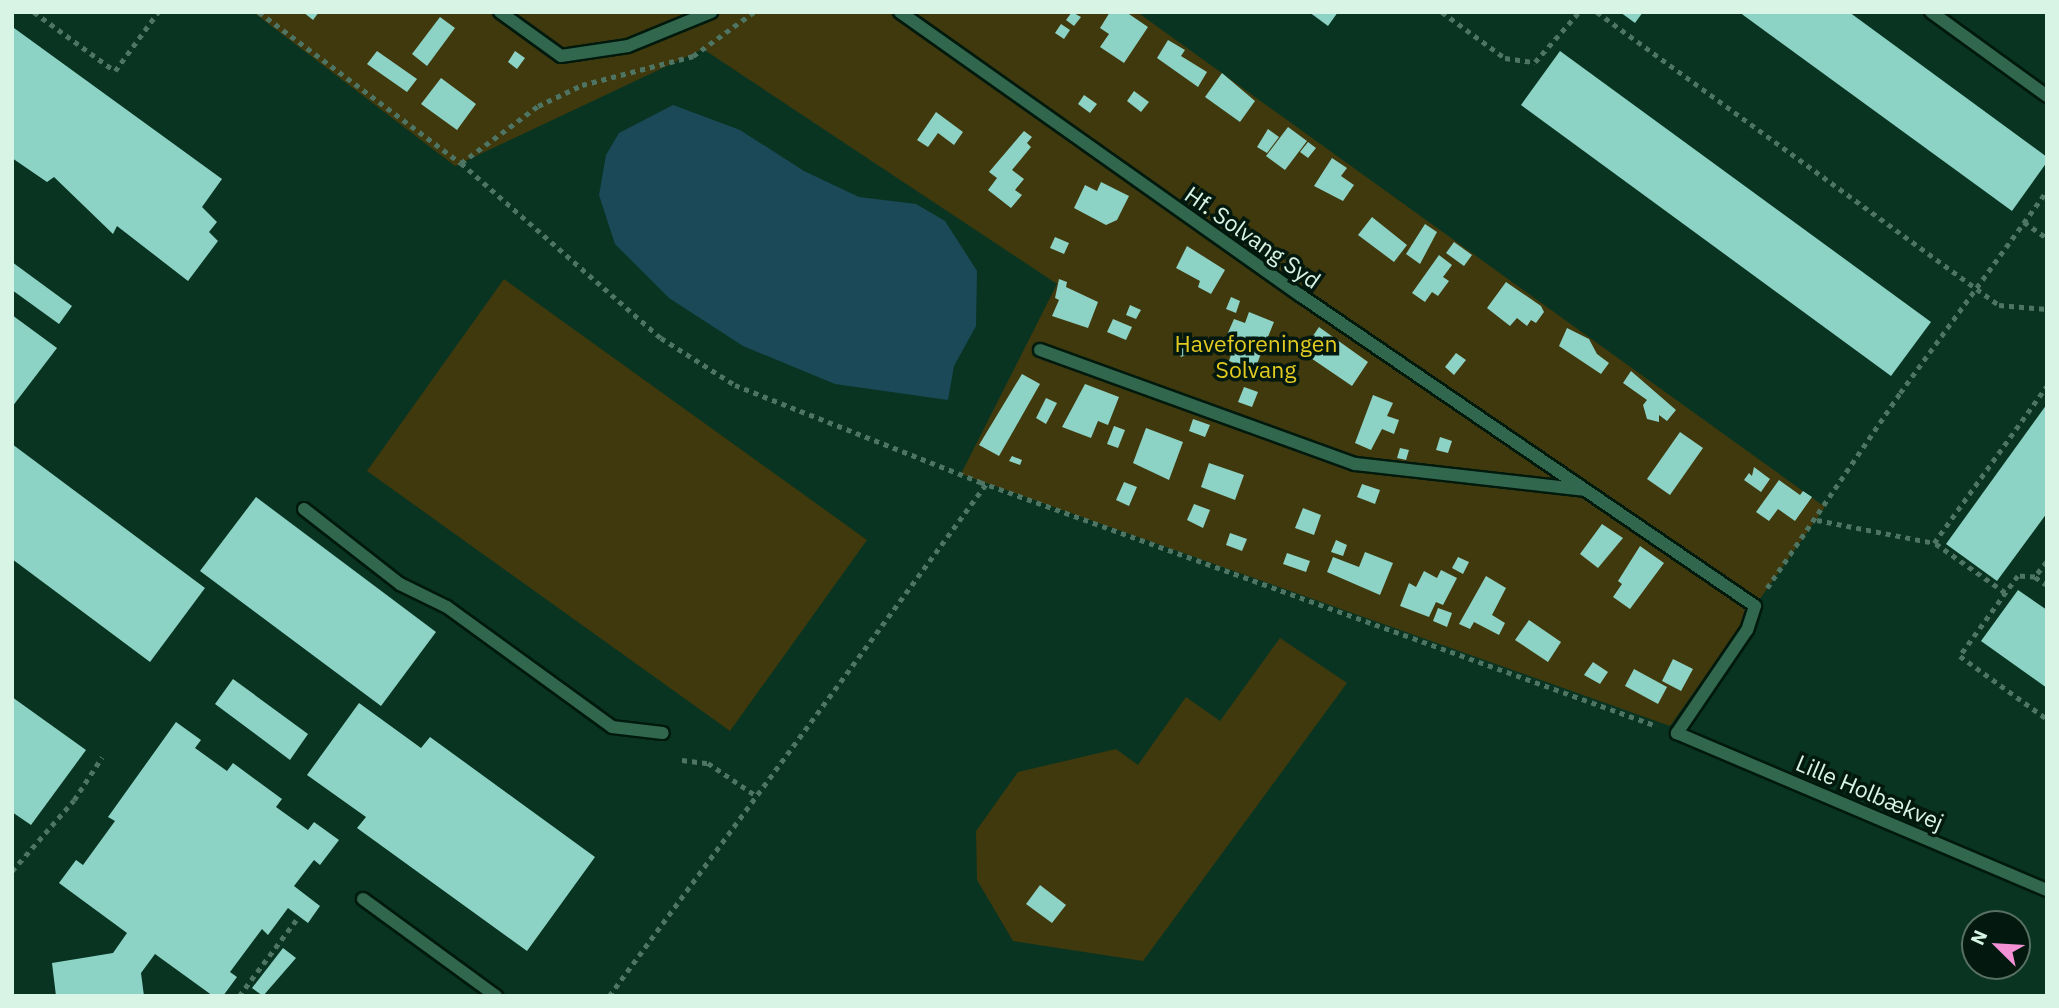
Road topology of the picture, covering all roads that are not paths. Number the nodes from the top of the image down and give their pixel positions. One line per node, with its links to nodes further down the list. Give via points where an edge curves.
1 (500, 12): 2 (lane, via 561,56 628,46)
2 (711, 12)
3 (900, 12): 7 (lane, Hf. Solvang Syd, via 1093,152)
4 (1931, 12): 5 (lane)
5 (2047, 96)
6 (1040, 350): 7 (lane, Hf. Solvang Syd, via 1355,464)
7 (1587, 490): 10 (lane, Hf. Solvang Syd, via 1755,606 1747,630)
8 (304, 509): 9 (lane, via 400,584 447,607 612,727)
9 (663, 733)
10 (1677, 733): 11 (lane, Lille Holbækvej)
11 (2047, 890)
12 (363, 900): 13 (lane)
13 (496, 996)

